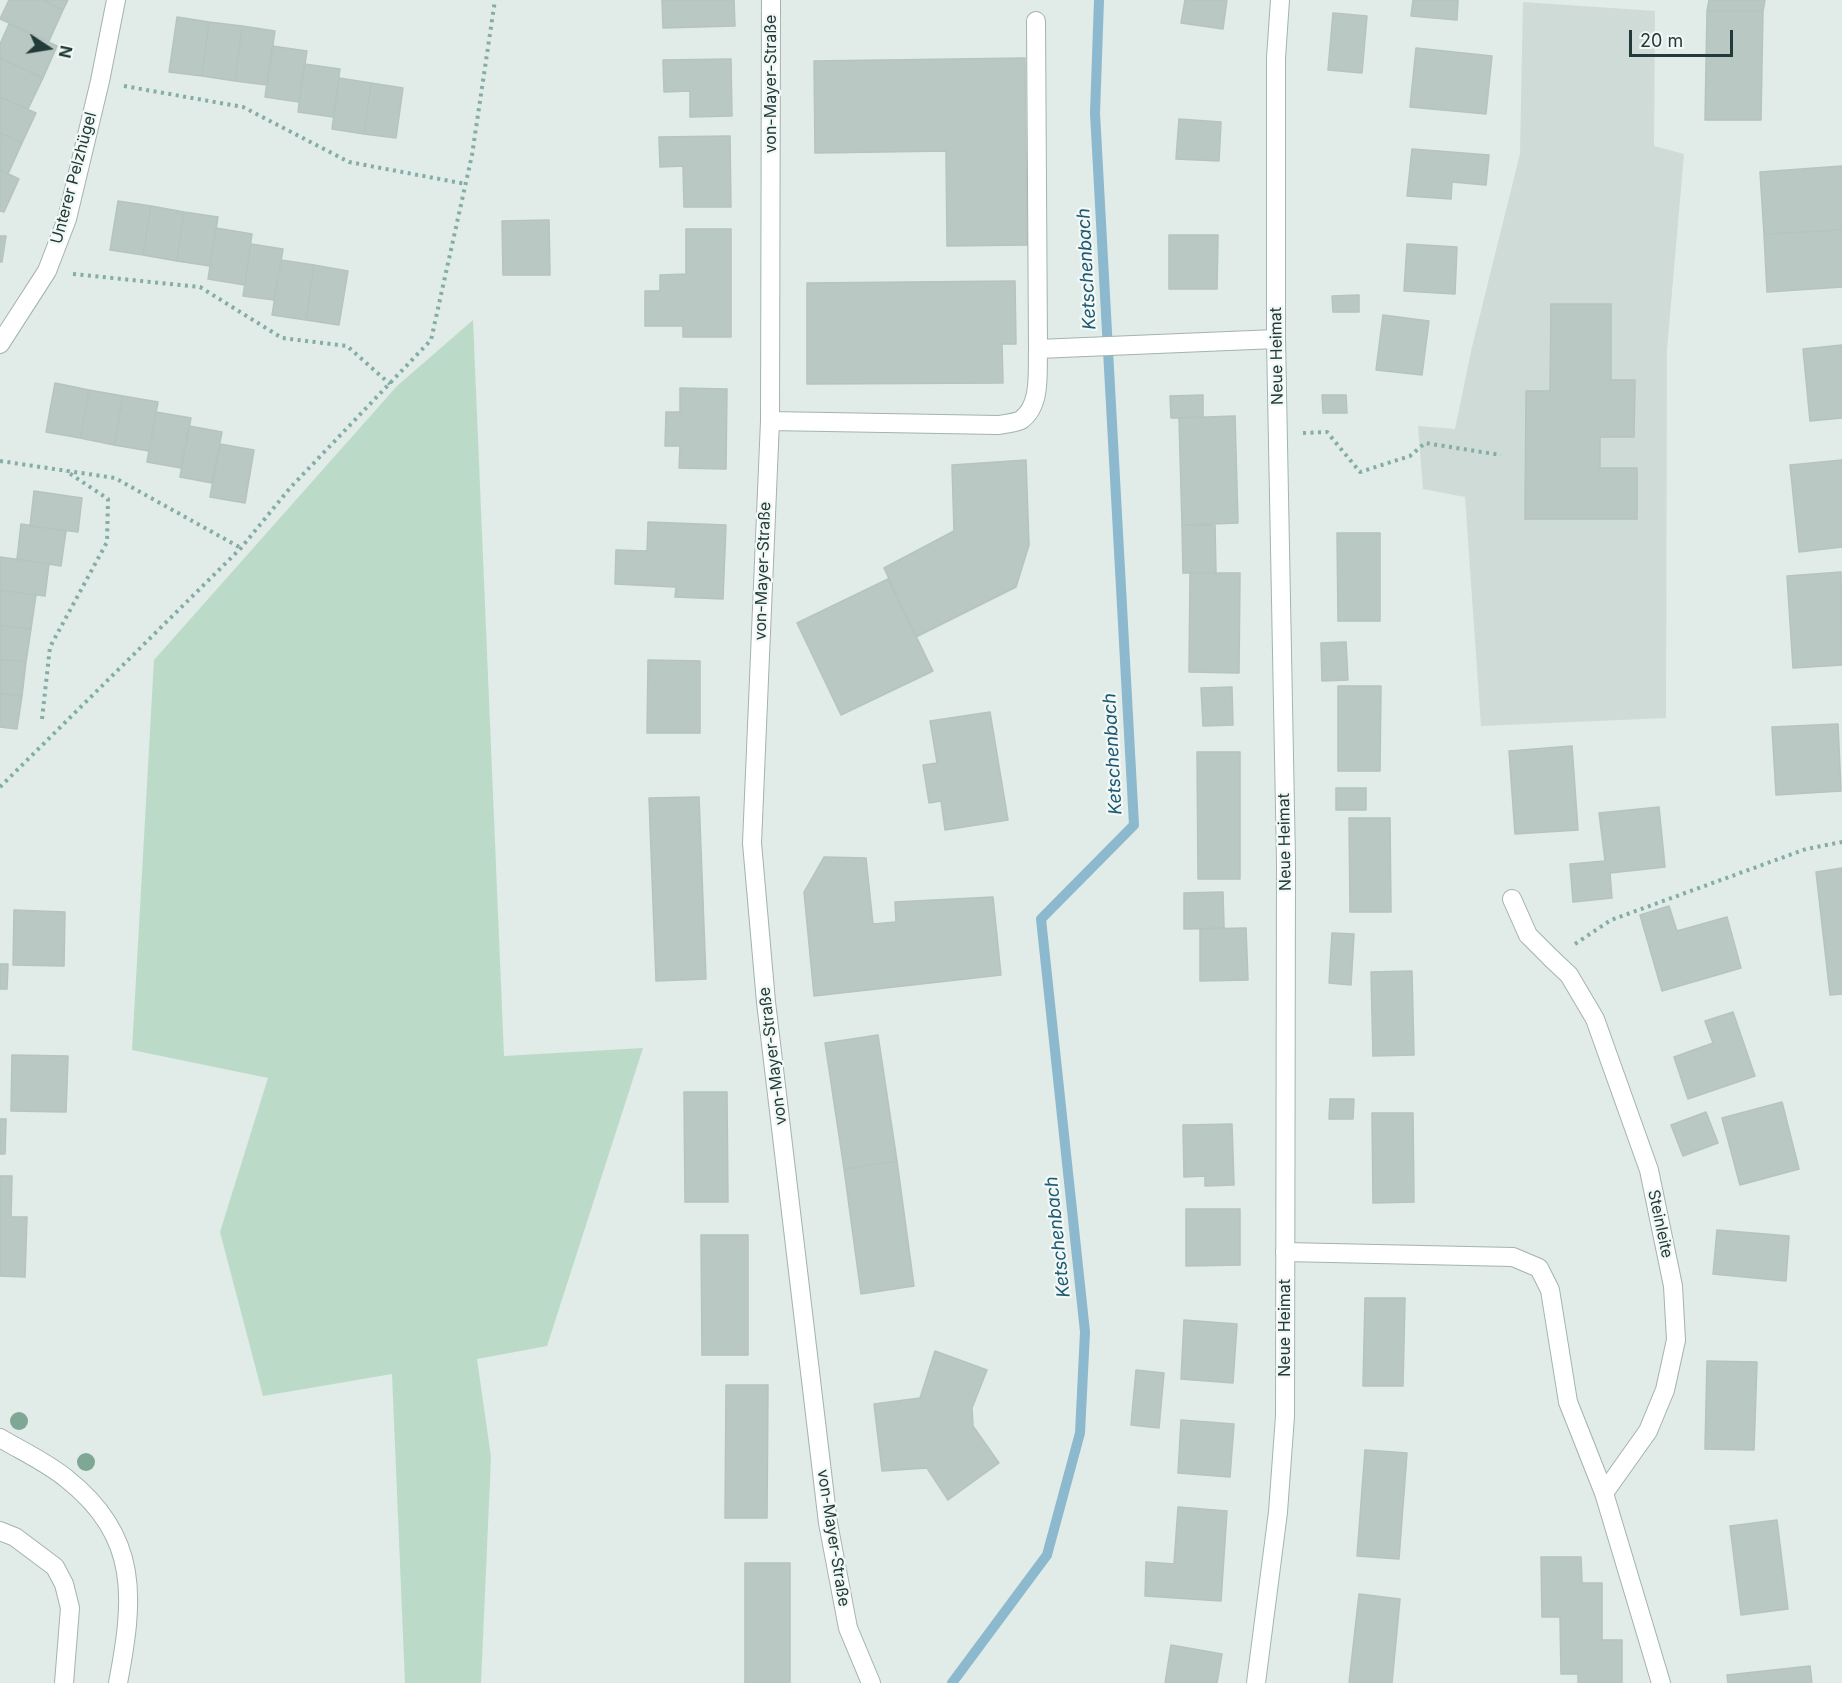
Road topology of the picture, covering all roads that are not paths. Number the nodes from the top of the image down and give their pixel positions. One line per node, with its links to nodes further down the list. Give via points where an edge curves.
1 (116, 0): 6 (street, Unterer Pelzhügel, via 67,219 47,271)
2 (771, 0): 8 (street, von-Mayer-Straße)
3 (1280, 0): 5 (street, Neue Heimat, via 1276,58)
4 (1036, 21): 7 (street)
5 (1276, 339): 7 (street); 10 (street, Neue Heimat, via 1286,861)
6 (0, 344)
7 (1038, 349): 8 (street, via 1036,397 1031,410 1019,421 998,425)
8 (770, 421): 16 (street, von-Mayer-Straße, via 752,843 766,1002 828,1523 848,1628)
9 (1512, 899): 12 (street, Steinleite, via 1528,935 1569,975 1595,1019 1649,1170 1673,1286 1676,1340 1665,1390 1647,1431)
10 (1285, 1252): 12 (street, via 1513,1257 1539,1268 1550,1290 1568,1402); 17 (street, Neue Heimat, via 1285,1416)
11 (0, 1438): 15 (street, via 66,1478 104,1515 119,1541 128,1587)
12 (1604, 1494): 18 (street)
13 (0, 1531): 14 (street, via 15,1537 55,1567 64,1584 70,1608)
14 (64, 1683)
15 (118, 1683)
16 (871, 1683)
17 (1256, 1683)
18 (1661, 1683)

